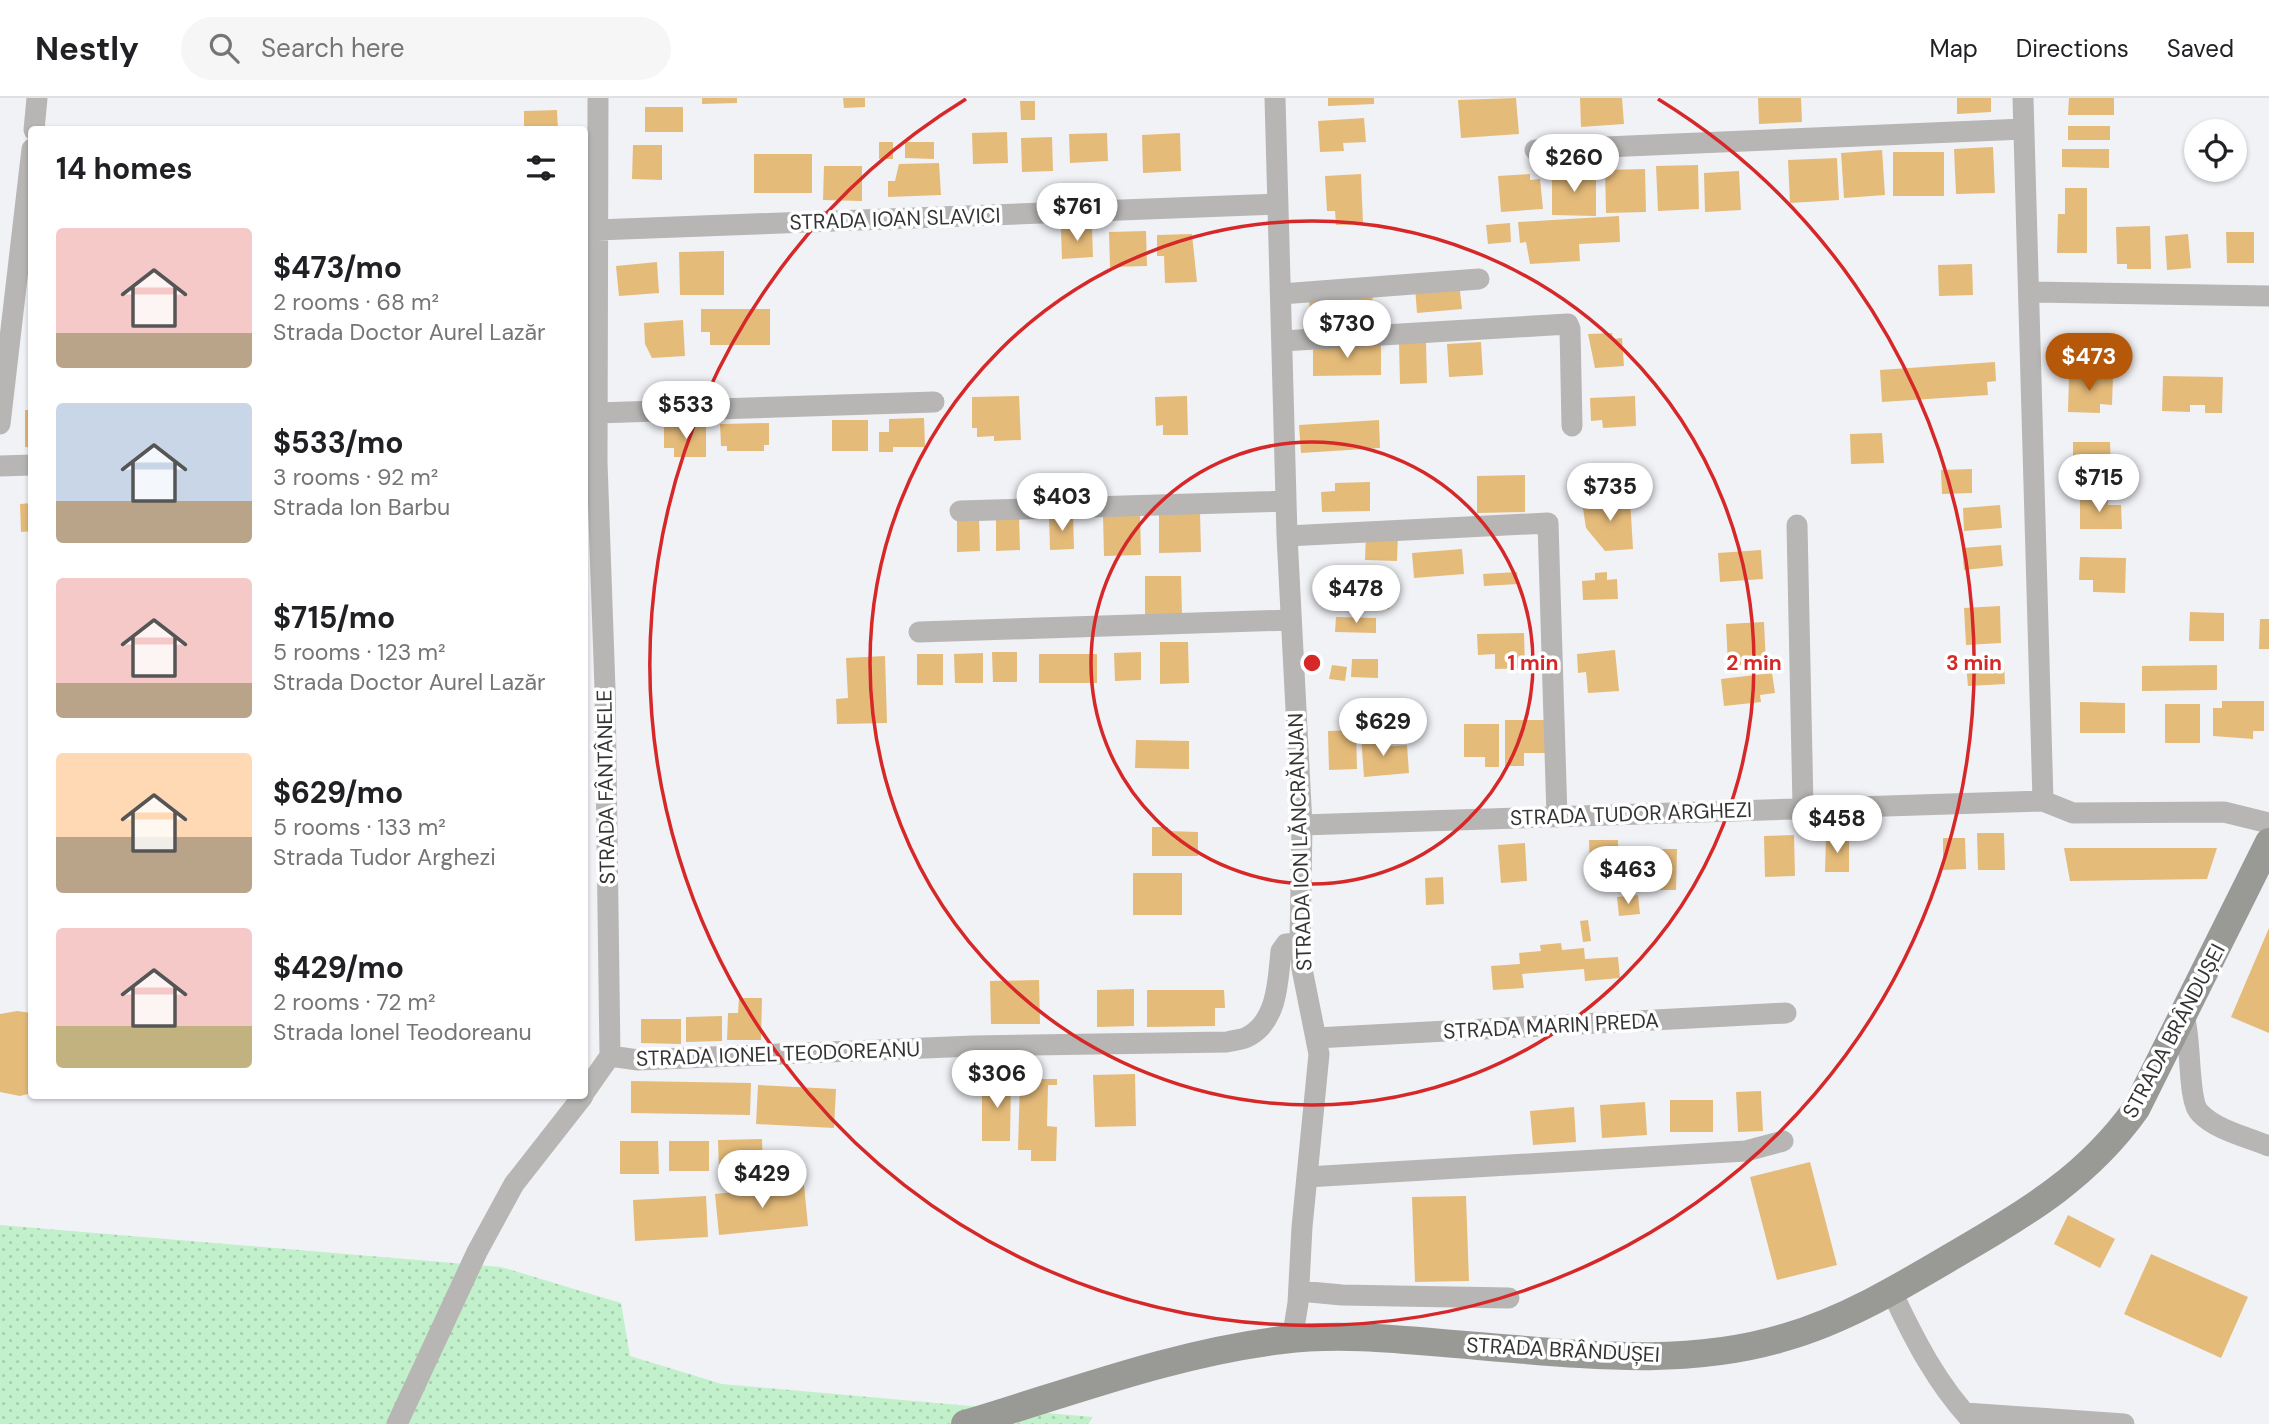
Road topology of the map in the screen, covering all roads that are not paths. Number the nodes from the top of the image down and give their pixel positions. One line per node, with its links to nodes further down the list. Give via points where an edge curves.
1 (37, 98): 5 (street)
2 (597, 98): 10 (street, STRADA FÂNTÂNELE)
3 (1275, 98): 9 (street, STRADA ION LĂNCRĂNJAN)
4 (2023, 98): 6 (street)
5 (34, 126)
6 (2024, 129): 7 (street); 12 (street)
7 (1535, 150)
8 (28, 183): 18 (street)
9 (1278, 204): 10 (street, STRADA IOAN SLAVICI); 13 (street, STRADA ION LĂNCRĂNJAN)
10 (597, 230): 17 (street, STRADA FÂNTÂNELE)
11 (1479, 279): 13 (street)
12 (2029, 292): 14 (street); 30 (street)
13 (1281, 294): 15 (street, STRADA ION LĂNCRĂNJAN)
14 (2269, 296)
15 (1282, 341): 19 (street, via 1567,324); 23 (street, STRADA ION LĂNCRĂNJAN)
16 (934, 402): 17 (street)
17 (597, 412): 20 (street, STRADA FÂNTÂNELE)
18 (0, 424)
19 (1572, 426)
20 (591, 462): 29 (street, STRADA FÂNTÂNELE)
21 (28, 465): 22 (street)
22 (0, 466)
23 (1286, 500): 24 (street); 26 (street, STRADA ION LĂNCRĂNJAN)
24 (960, 511)
25 (1797, 525): 31 (street)
26 (1287, 536): 27 (street, STRADA ION LĂNCRĂNJAN); 32 (street, via 1548,523)
27 (1291, 620): 28 (street); 34 (street, STRADA ION LĂNCRĂNJAN)
28 (919, 632)
29 (593, 642): 40 (street, STRADA FÂNTÂNELE)
30 (2043, 801): 31 (street, STRADA TUDOR ARGHEZI); 33 (street, via 2073,813 2224,812)
31 (1803, 806): 32 (street, STRADA TUDOR ARGHEZI)
32 (1557, 817): 34 (street, STRADA TUDOR ARGHEZI)
33 (2269, 823)
34 (1303, 825): 36 (street, STRADA ION LĂNCRĂNJAN)
35 (2269, 842): 38 (main road, STRADA BRÂNDUȘEI)
36 (1300, 943): 39 (street, STRADA ION LĂNCRĂNJAN); 40 (street, STRADA IONEL TEODOREANU, via 1286,944 1281,951 1275,1002 1264,1022 1249,1036 1227,1042 973,1046 638,1060)
37 (1786, 1013): 39 (street, STRADA MARIN PREDA)
38 (2184, 1017): 44 (street, via 2197,1111); 46 (main road, STRADA BRÂNDUȘEI, via 2136,1110 2092,1163 1986,1237)
39 (1316, 1038): 45 (street, STRADA ION LĂNCRĂNJAN, via 1318,1079)
40 (610, 1056): 41 (street)
41 (588, 1088)
42 (580, 1099): 51 (street, via 514,1184)
43 (1783, 1141): 45 (street, via 1746,1152)
44 (2269, 1146)
45 (1307, 1177): 47 (street, STRADA ION LĂNCRĂNJAN)
46 (1892, 1292): 49 (main road, STRADA BRÂNDUȘEI, via 1786,1337 1731,1350 1612,1356 1351,1337); 50 (street, via 1943,1387)
47 (1298, 1297): 48 (street); 49 (street, STRADA ION LĂNCRĂNJAN)
48 (1509, 1298)
49 (1298, 1340): 52 (main road, STRADA BRÂNDUȘEI, via 1219,1350)
50 (1970, 1419): 53 (street)
51 (397, 1424)
52 (965, 1424)
53 (2124, 1424)

